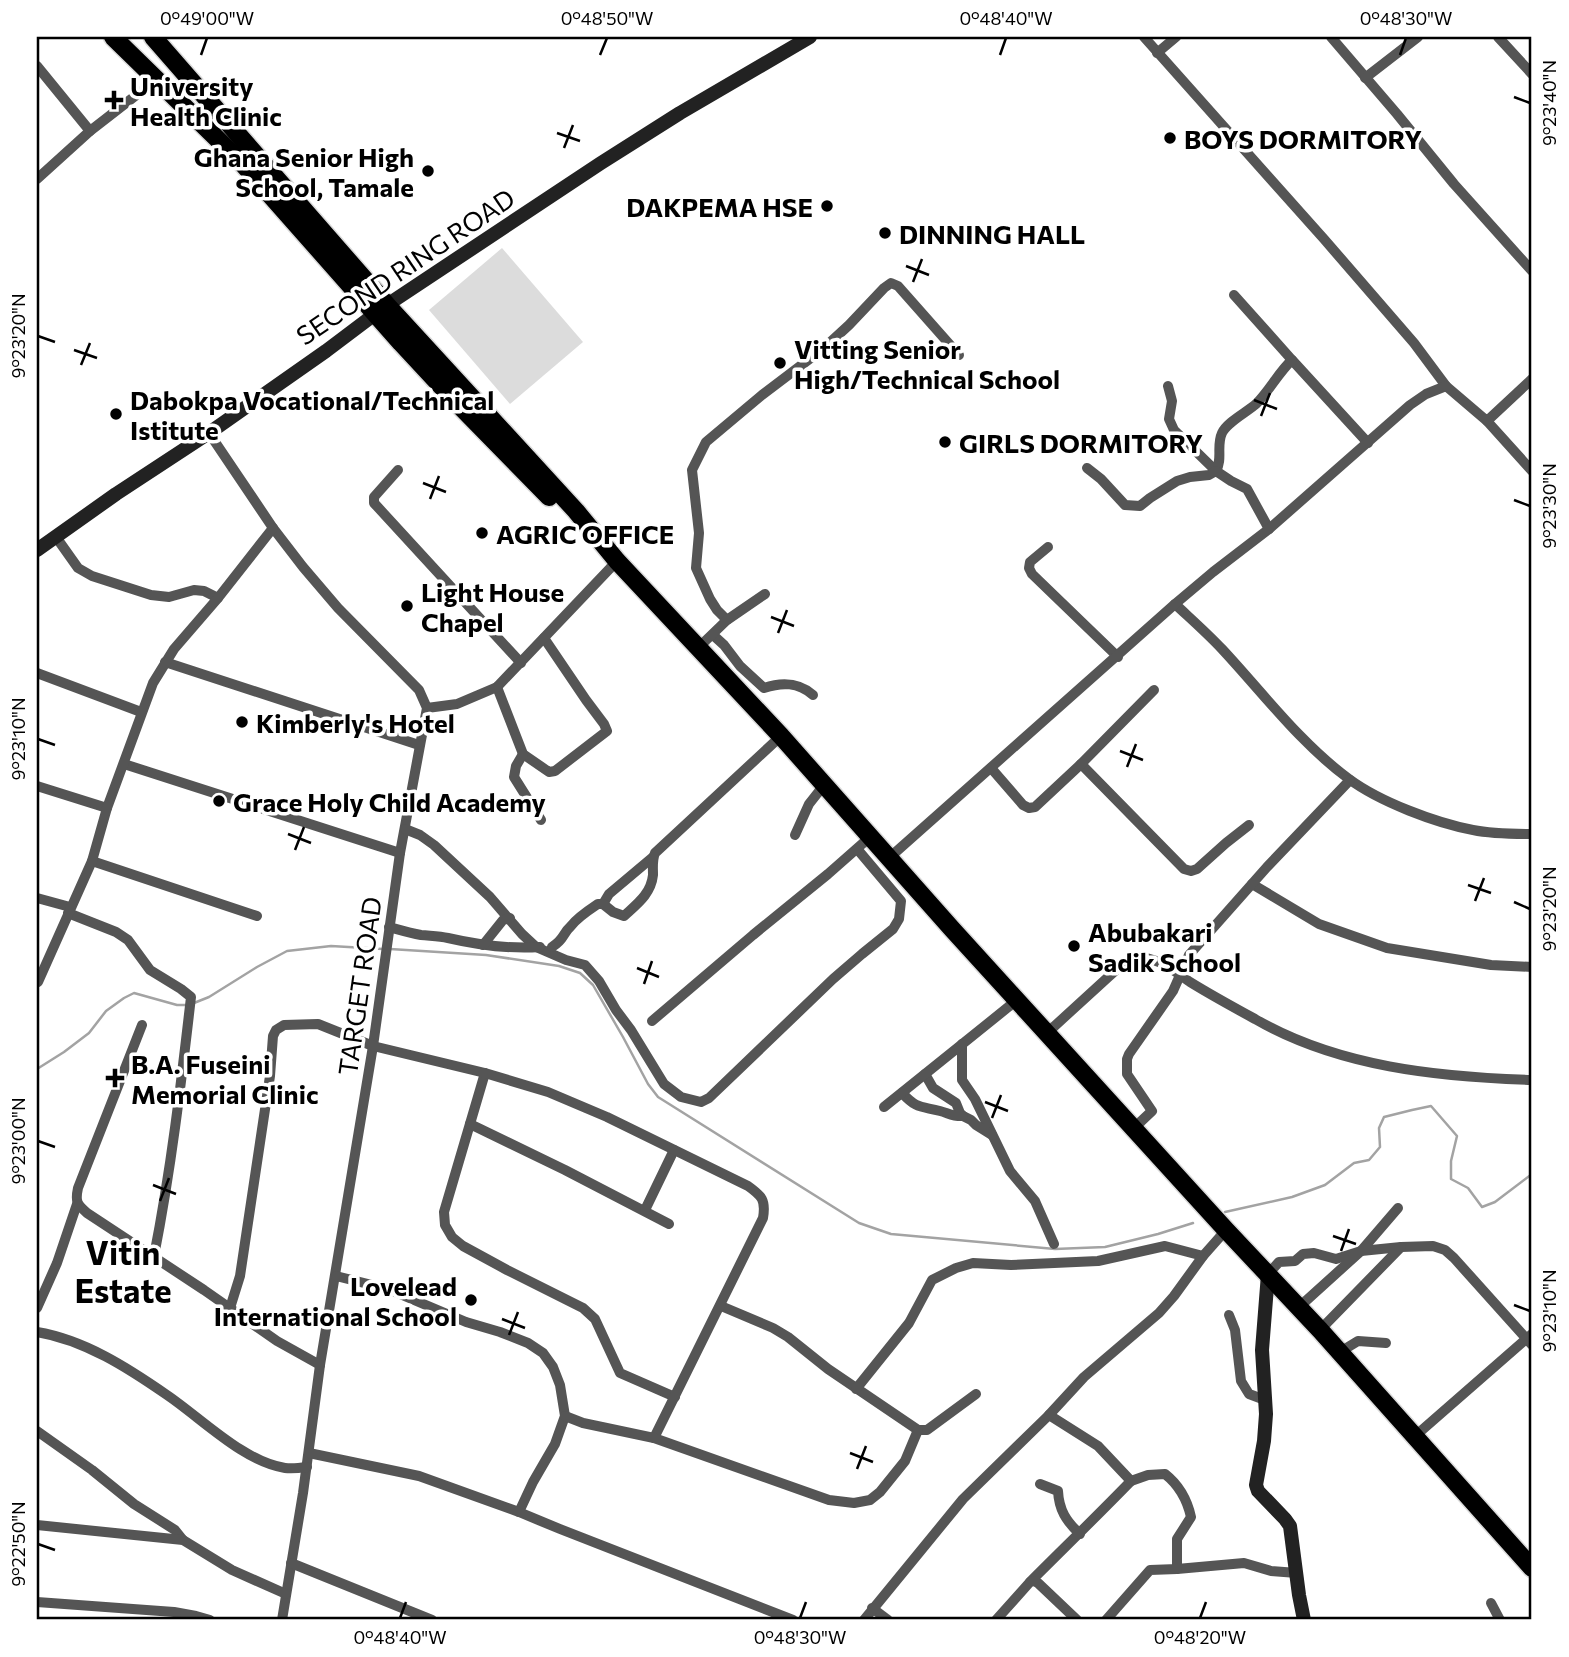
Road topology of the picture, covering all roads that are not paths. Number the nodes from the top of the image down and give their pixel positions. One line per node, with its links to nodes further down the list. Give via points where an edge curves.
1 (113, 37): 13 (highway)
2 (153, 37): 18 (highway)
3 (810, 37): 18 (street, SECOND RING ROAD, via 601,163)
4 (1144, 37): 9 (street)
5 (1176, 37): 9 (street)
6 (1331, 37): 12 (street)
7 (1418, 37): 12 (street)
8 (1498, 37): 11 (street)
9 (1157, 53): 23 (street, via 1324,239)
10 (37, 66): 14 (street)
11 (1532, 74)
12 (1364, 78): 16 (street)
13 (157, 79): 14 (street); 18 (highway)
14 (90, 131): 15 (street)
15 (37, 179)
16 (1532, 271)
17 (1234, 295): 20 (street)
18 (381, 309): 25 (street, SECOND RING ROAD); 36 (highway, via 427,371)
19 (959, 355): 40 (street, via 891,283 824,348 706,442 692,470 699,533 696,568 710,599)
20 (1292, 360): 26 (street); 29 (street, via 1257,403 1224,428)
21 (1532, 379): 24 (street)
22 (1168, 386): 29 (street, via 1174,430)
23 (1446, 386): 24 (street); 26 (street, via 1410,405)
24 (1487, 421): 30 (street)
25 (209, 433): 31 (street); 33 (street, SECOND RING ROAD)
26 (1368, 443): 32 (street)
27 (1087, 468): 29 (street, via 1130,507 1140,506 1177,481)
28 (398, 470): 45 (street, via 374,497 374,503)
29 (1216, 471): 32 (street, via 1247,489)
30 (1532, 471)
31 (274, 528): 38 (street); 50 (street, via 318,586 419,690)
32 (1269, 529): 39 (street)
33 (56, 537): 35 (street, SECOND RING ROAD); 38 (street, via 78,568 92,576 151,595 169,597 194,590)
34 (1048, 547): 43 (street, via 1028,568)
35 (37, 550)
36 (617, 561): 41 (street); 42 (highway)
37 (765, 594): 40 (street)
38 (218, 598): 44 (street)
39 (1175, 604): 43 (street); 58 (street, via 1312,747)
40 (727, 621): 42 (street)
41 (544, 638): 45 (street); 54 (street, via 607,731 555,771 549,772)
42 (706, 641): 49 (street, via 724,645 764,688 796,685); 52 (highway)
43 (1118, 657): 57 (street)
44 (165, 662): 51 (street); 53 (street)
45 (521, 663): 47 (street)
46 (37, 673): 51 (street)
47 (497, 687): 50 (street, via 457,704); 54 (street)
48 (1154, 690): 56 (street)
49 (813, 695)
50 (428, 708): 53 (street, TARGET ROAD)
51 (141, 712): 55 (street)
52 (781, 736): 59 (highway); 69 (street)
53 (419, 745): 64 (street, TARGET ROAD)
54 (523, 754): 62 (street, via 514,777)
55 (124, 764): 61 (street); 68 (street)
56 (1081, 764): 57 (street, via 1029,808); 63 (street, via 1184,869 1197,869)
57 (991, 768): 70 (street)
58 (1350, 780): 65 (street, via 1393,803 1447,823); 72 (street)
59 (824, 785): 66 (street); 67 (highway)
60 (37, 786): 61 (street)
61 (107, 808): 71 (street)
62 (541, 820)
63 (1249, 825)
64 (405, 829): 68 (street, TARGET ROAD); 77 (street, via 434,845)
65 (1532, 834)
66 (795, 835)
67 (864, 843): 70 (highway); 82 (street, via 901,901 893,929 701,1102 681,1097 664,1084 600,981 585,965); 87 (street)
68 (400, 853): 78 (street, TARGET ROAD)
69 (653, 857): 74 (street); 74 (street, via 652,883 624,916)
70 (889, 858): 86 (highway)
71 (92, 860): 75 (street); 76 (street)
72 (1252, 884): 83 (street, via 1319,924 1387,948); 84 (street, via 1189,955)
73 (37, 898): 75 (street)
74 (603, 904): 81 (street, via 569,927)
75 (69, 910): 85 (street); 110 (street, via 128,940 150,970 191,997 174,1147)
76 (257, 916)
77 (510, 918): 79 (street, via 503,920); 80 (street)
78 (389, 930): 79 (street); 91 (street, TARGET ROAD)
79 (483, 945): 80 (street)
80 (536, 947): 81 (street); 82 (street)
81 (552, 947): 82 (street)
82 (566, 960)
83 (1532, 967)
84 (1180, 975): 89 (street, via 1159,962 1135,956 1128,959); 94 (street, via 1275,1031 1341,1056 1414,1070); 99 (street, via 1127,1059 1127,1074 1153,1111)
85 (38, 982)
86 (1017, 1000): 89 (highway); 90 (street)
87 (652, 1021)
88 (142, 1025): 102 (street, via 78,1188)
89 (1047, 1033): 99 (highway)
90 (962, 1044): 93 (street); 100 (street, via 962,1080)
91 (373, 1046): 92 (street); 113 (street, TARGET ROAD); 116 (street, via 318,1024 284,1025 276,1030 240,1276)
92 (485, 1073): 98 (street); 101 (street, via 548,1092)
93 (925, 1074): 95 (street); 97 (street, via 933,1088 956,1103)
94 (1532, 1080)
95 (902, 1093): 96 (street); 97 (street, via 922,1108)
96 (884, 1107)
97 (963, 1116): 100 (street)
98 (470, 1124): 104 (street); 127 (street, via 444,1212 452,1237 583,1308 595,1319 620,1373)
99 (1134, 1128): 106 (highway)
100 (992, 1135): 107 (street, via 1010,1171 1035,1201)
101 (674, 1150): 104 (street); 114 (street, via 748,1186 765,1206 764,1218)
102 (78, 1204): 110 (street); 115 (street)
103 (1398, 1208): 109 (street)
104 (645, 1210): 105 (street)
105 (669, 1224)
106 (1222, 1226): 111 (street); 112 (highway)
107 (1054, 1244)
108 (1401, 1247): 109 (street); 119 (street); 121 (street, via 1445,1250)
109 (1361, 1251): 112 (street, via 1336,1259 1303,1254 1295,1261 1279,1262); 117 (street)
110 (154, 1256): 116 (street)
111 (1203, 1256): 125 (street, via 1165,1246 1098,1261 973,1263 956,1268 933,1280 909,1323); 129 (street, via 1159,1313 1093,1368)
112 (1268, 1274): 117 (highway); 128 (street, via 1262,1350)
113 (335, 1276): 124 (street, TARGET ROAD); 130 (street, via 387,1289 528,1343 553,1367)
114 (721, 1306): 125 (street, via 774,1328); 127 (street)
115 (37, 1308)
116 (230, 1308): 124 (street)
117 (1298, 1308): 119 (highway)
118 (1229, 1315): 128 (street, via 1241,1381 1249,1394)
119 (1320, 1330): 123 (highway)
120 (37, 1332): 136 (street, via 80,1344 122,1365 248,1454 271,1465)
121 (1530, 1339): 133 (street)
122 (1386, 1343): 123 (street, via 1359,1341)
123 (1340, 1352): 133 (highway)
124 (320, 1365): 135 (street, TARGET ROAD)
125 (856, 1389): 132 (street)
126 (976, 1394): 132 (street, via 927,1430)
127 (675, 1397): 134 (street)
128 (1265, 1400): 146 (street, via 1256,1485 1290,1525)
129 (1049, 1415): 137 (street, via 1098,1446); 151 (street, via 963,1499)
130 (565, 1416): 134 (street); 139 (street)
131 (37, 1430): 142 (street)
132 (918, 1430): 134 (street, via 905,1461 880,1492 854,1503 829,1500)
133 (1414, 1437): 144 (highway)
134 (654, 1438)
135 (309, 1453): 136 (street, TARGET ROAD); 139 (street, via 419,1476)
136 (307, 1468): 143 (street, TARGET ROAD)
137 (1131, 1481): 141 (street); 145 (street, via 1165,1474 1188,1503 1191,1517 1177,1538)
138 (1040, 1484): 141 (street, via 1058,1491 1059,1506)
139 (519, 1512): 155 (street)
140 (37, 1525): 142 (street)
141 (1080, 1534): 147 (street)
142 (183, 1540): 148 (street, via 232,1570)
143 (291, 1563): 148 (street, TARGET ROAD); 154 (street)
144 (1532, 1568)
145 (1177, 1569): 146 (street, via 1244,1563); 160 (street, via 1150,1570)
146 (1297, 1573): 161 (street)
147 (1030, 1582): 158 (street); 159 (street, via 1038,1583)
148 (286, 1594): 153 (street, TARGET ROAD)
149 (37, 1602): 152 (street, via 174,1612)
150 (1491, 1603): 162 (street)
151 (872, 1608): 156 (street); 157 (street)
152 (210, 1620)
153 (282, 1620)
154 (432, 1620)
155 (793, 1620)
156 (864, 1620)
157 (888, 1620)
158 (996, 1620)
159 (1077, 1620)
160 (1106, 1620)
161 (1304, 1620)
162 (1500, 1620)

